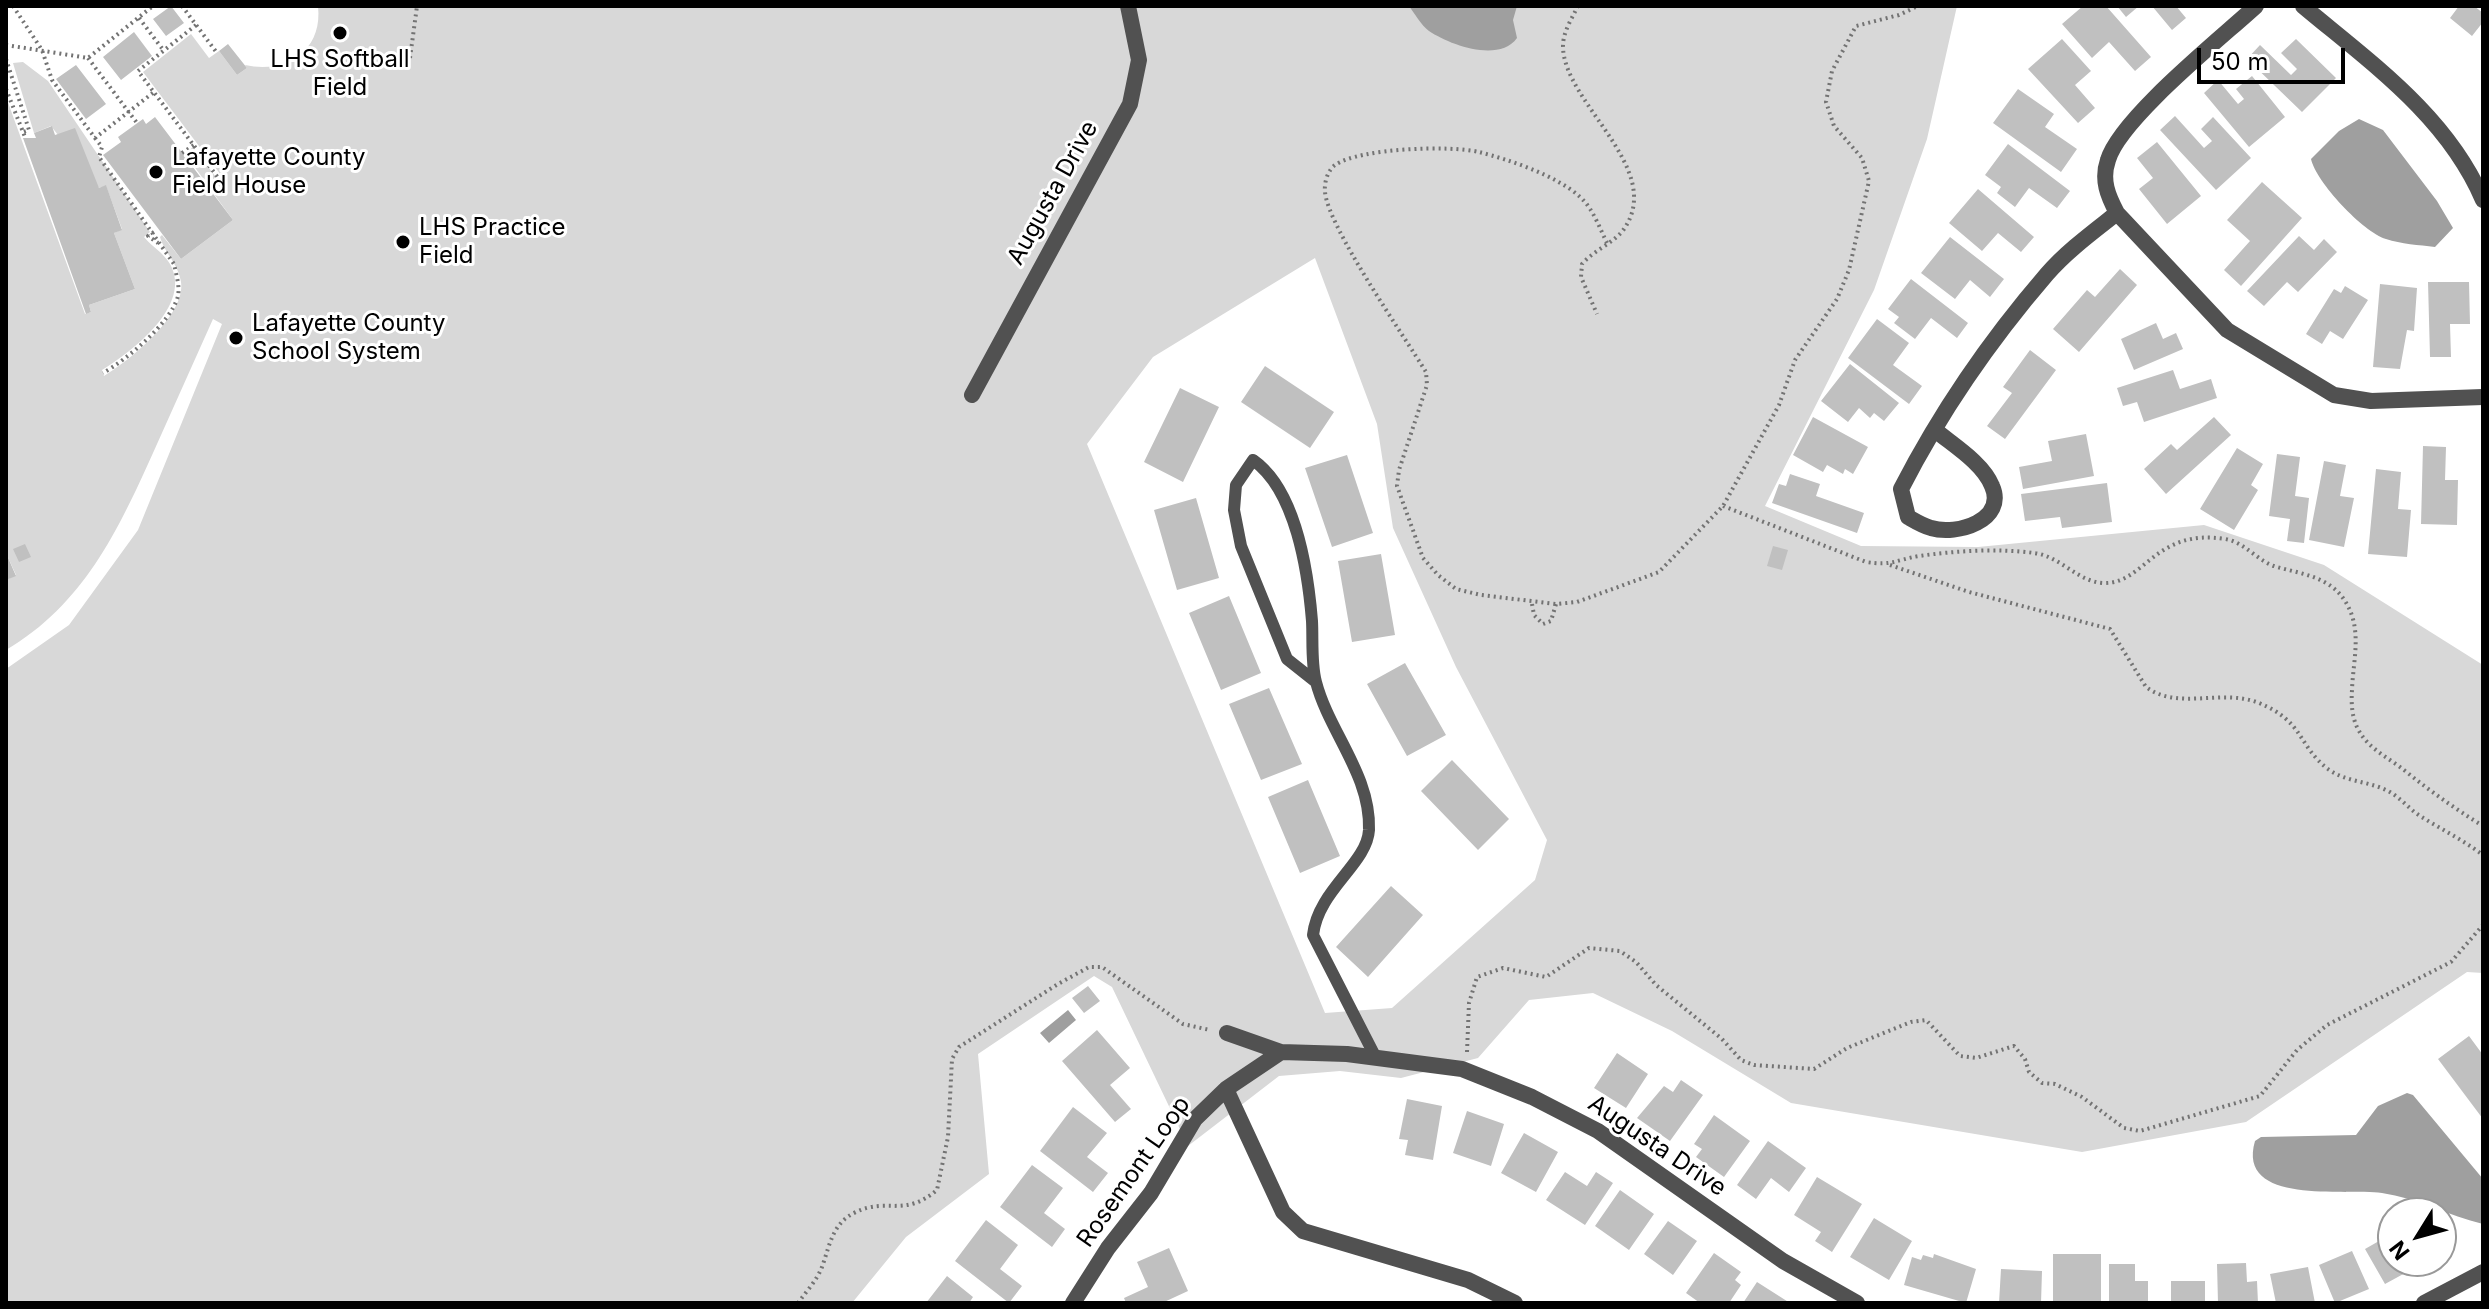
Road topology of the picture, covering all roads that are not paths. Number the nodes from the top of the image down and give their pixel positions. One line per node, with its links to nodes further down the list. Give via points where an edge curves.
1 (1128, 6): 6 (street, Augusta Drive, via 1139,60 1130,104)
2 (2256, 6): 5 (street, via 2116,141 2105,175)
3 (2303, 6): 4 (street, via 2418,104 2450,140)
4 (2483, 200)
5 (2117, 213): 7 (street, via 2227,330 2334,395 2371,401); 8 (street, via 2048,273)
6 (972, 395)
7 (2483, 397)
8 (1935, 430): 8 (street, via 1901,489 1902,503 1908,517 1930,528 1969,527 1992,510 1993,488 1987,475)
9 (1316, 682): 9 (lane, via 1311,606 1299,540 1280,491 1253,460 1236,485 1234,510 1241,546 1287,659); 12 (lane, via 1367,803 1369,833 1315,915 1313,935)
10 (1227, 1033): 11 (street, Augusta Drive)
11 (1281, 1052): 12 (street, Augusta Drive); 13 (street, Rosemont Loop)
12 (1376, 1058): 17 (street, Augusta Drive, via 1462,1069 1532,1097 1598,1131 1783,1261)
13 (1226, 1089): 15 (street, Rosemont Loop, via 1195,1119); 16 (street, via 1283,1212 1303,1231 1468,1280)
14 (2483, 1272): 18 (street)
15 (1076, 1302)
16 (1515, 1303)
17 (1857, 1303)
18 (2424, 1303)

